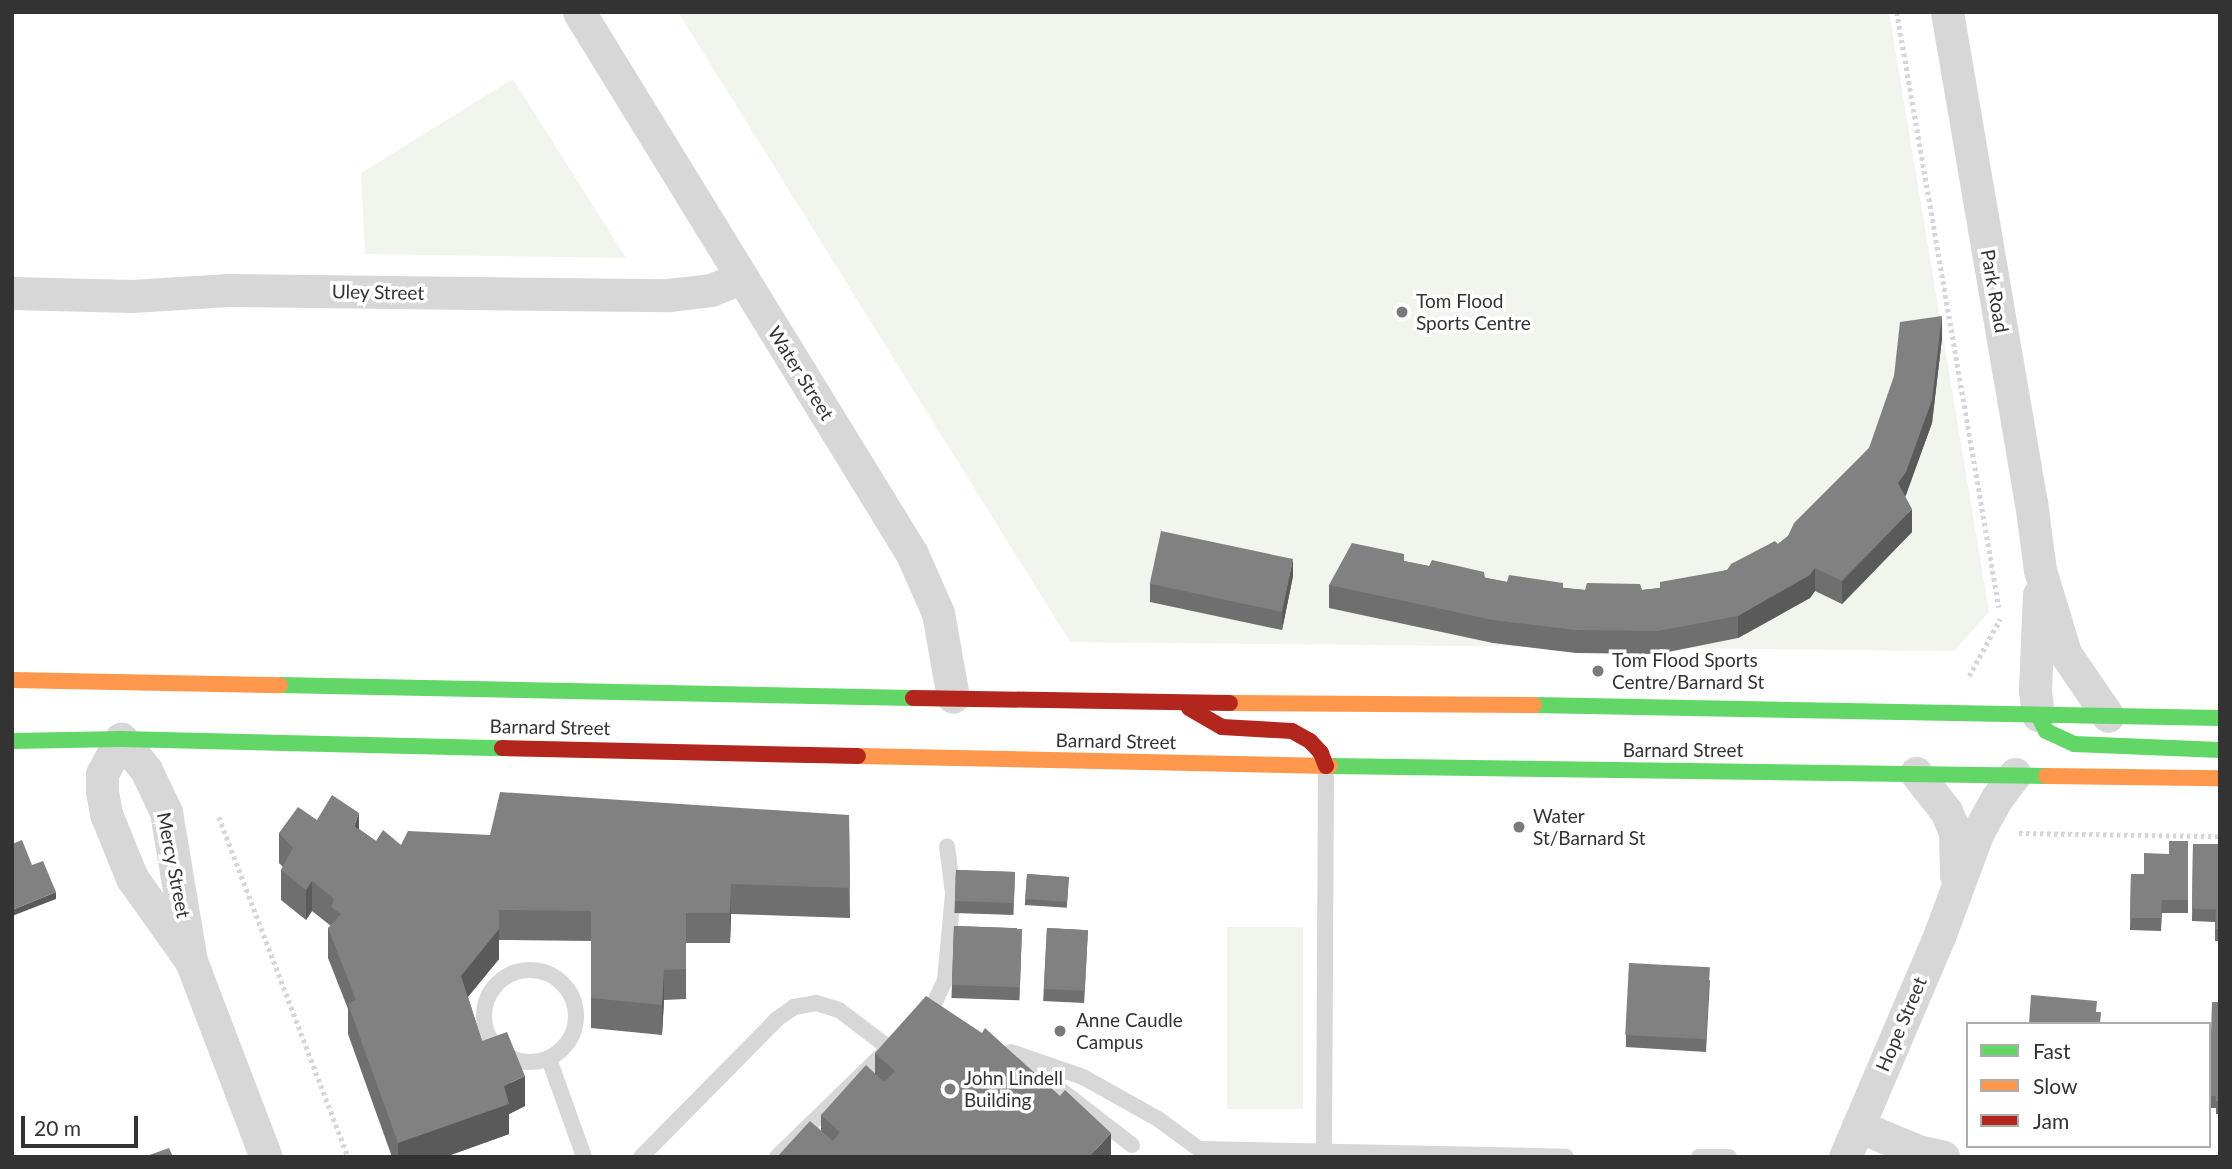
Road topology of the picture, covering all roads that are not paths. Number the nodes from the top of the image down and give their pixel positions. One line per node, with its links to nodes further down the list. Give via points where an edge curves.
1 (579, 12): 3 (street, Water Street)
2 (1947, 12): 5 (street, Park Road)
3 (741, 278): 4 (street, Uley Street, via 711,290 668,295 229,290 132,296); 8 (street, Water Street, via 912,554 938,613)
4 (12, 293)
5 (2040, 570): 11 (street, Park Road, via 2035,667); 12 (street, Park Road, via 2066,653)
6 (12, 680): 7 (main road, Barnard Street)
7 (121, 681): 8 (main road, Barnard Street); 10 (main road)
8 (954, 703): 9 (main road, Barnard Street)
9 (1181, 703): 11 (main road, Barnard Street); 17 (main road, via 1222,727 1292,731 1310,741)
10 (121, 704)
11 (2039, 715): 12 (main road, Barnard Street); 16 (main road, via 2046,731 2074,744)
12 (2108, 716): 13 (main road, Barnard Street)
13 (2220, 718)
14 (121, 733): 15 (main road, Barnard Street); 17 (main road, Barnard Street, via 960,752); 23 (street, Mercy Street, via 166,812); 23 (street, Mercy Street, via 103,774 106,814 132,878)
15 (12, 741)
16 (2220, 750)
17 (1326, 766): 18 (main road, Barnard Street); 28 (lane)
18 (1916, 773): 19 (main road, Barnard Street); 22 (street, Hope Street, via 1946,811 1955,832)
19 (2015, 774): 20 (main road, Barnard Street); 22 (street, Hope Street, via 1987,815)
20 (2220, 778)
21 (947, 846): 24 (lane, via 953,893 946,980 927,1012)
22 (1955, 891): 26 (street, Hope Street)
23 (191, 961): 29 (street, Mercy Street)
24 (948, 1019)
25 (549, 1059): 25 (lane, via 511,1058 493,1044 486,1031 486,1000 505,976 519,970 549,973 571,994 576,1024 562,1050); 30 (lane)
26 (1858, 1126): 36 (street, Hope Street); 37 (street)
27 (1132, 1144): 28 (lane, via 1005,1049 1083,1077 1199,1149)
28 (1324, 1152): 33 (lane)
29 (266, 1157)
30 (584, 1157)
31 (641, 1157): 32 (lane, via 794,1007 816,1003 839,1010 893,1044)
32 (777, 1157)
33 (1566, 1157)
34 (1699, 1157): 35 (lane)
35 (1729, 1157)
36 (1845, 1157)
37 (1943, 1157)

